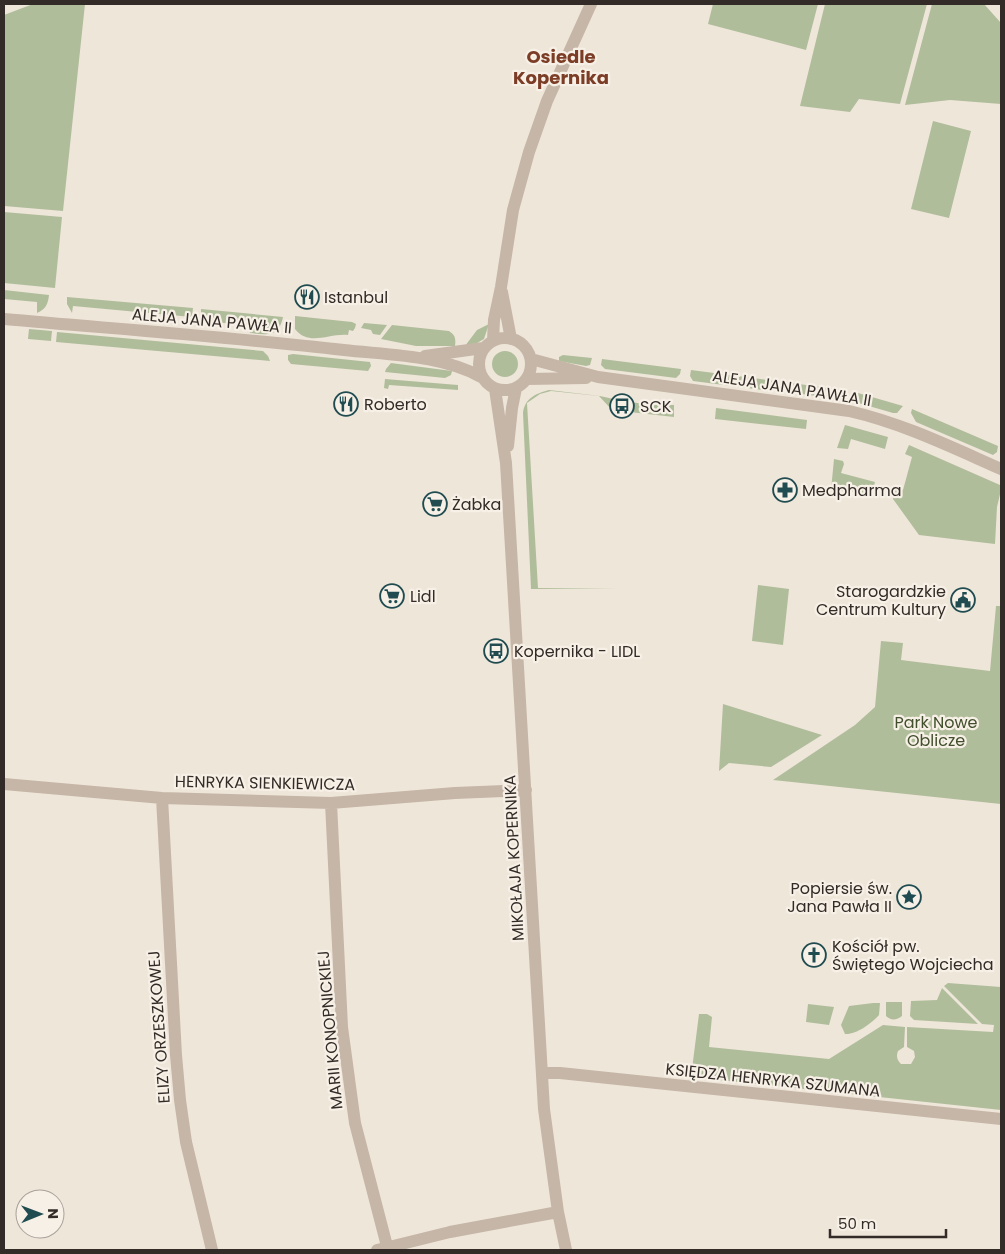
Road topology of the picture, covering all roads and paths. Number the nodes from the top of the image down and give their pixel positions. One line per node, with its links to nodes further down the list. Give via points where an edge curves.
1 (592, 4): 2 (street, via 546,101 513,210)
2 (501, 287): 4 (street); 5 (street)
3 (4, 319): 6 (street, ALEJA JANA PAWŁA II, via 287,343)
4 (511, 338): 5 (street); 7 (street, via 524,346)
5 (488, 344): 6 (street, ALEJA JANA PAWŁA II); 8 (street, via 478,362)
6 (417, 358): 8 (street, ALEJA JANA PAWŁA II, via 458,367)
7 (531, 359): 9 (street, ALEJA JANA PAWŁA II); 10 (street)
8 (481, 377): 12 (street)
9 (598, 378): 10 (street, ALEJA JANA PAWŁA II); 14 (street, ALEJA JANA PAWŁA II, via 849,410 904,426)
10 (527, 379): 11 (street)
11 (516, 388): 12 (street, via 510,391); 13 (street, MIKOŁAJA KOPERNIKA)
12 (495, 389): 13 (street, MIKOŁAJA KOPERNIKA)
13 (506, 463): 16 (street, MIKOŁAJA KOPERNIKA)
14 (1001, 469)
15 (4, 784): 17 (street, HENRYKA SIENKIEWICZA)
16 (526, 790): 18 (street, HENRYKA SIENKIEWICZA); 19 (street, MIKOŁAJA KOPERNIKA)
17 (162, 798): 18 (street, HENRYKA SIENKIEWICZA); 23 (street, ELIZY ORZESZKOWEJ, via 180,1100 186,1142)
18 (331, 803): 22 (street, MARII KONOPNICKIEJ, via 342,1027 355,1123)
19 (542, 1074): 20 (street, KSIĘDZA HENRYKA SZUMANA, via 560,1073); 21 (street, MIKOŁAJA KOPERNIKA, via 548,1151)
20 (1001, 1118)
21 (558, 1212): 22 (street, via 450,1232); 24 (street, MIKOŁAJA KOPERNIKA)
22 (384, 1249)
23 (212, 1250)
24 (566, 1250)

